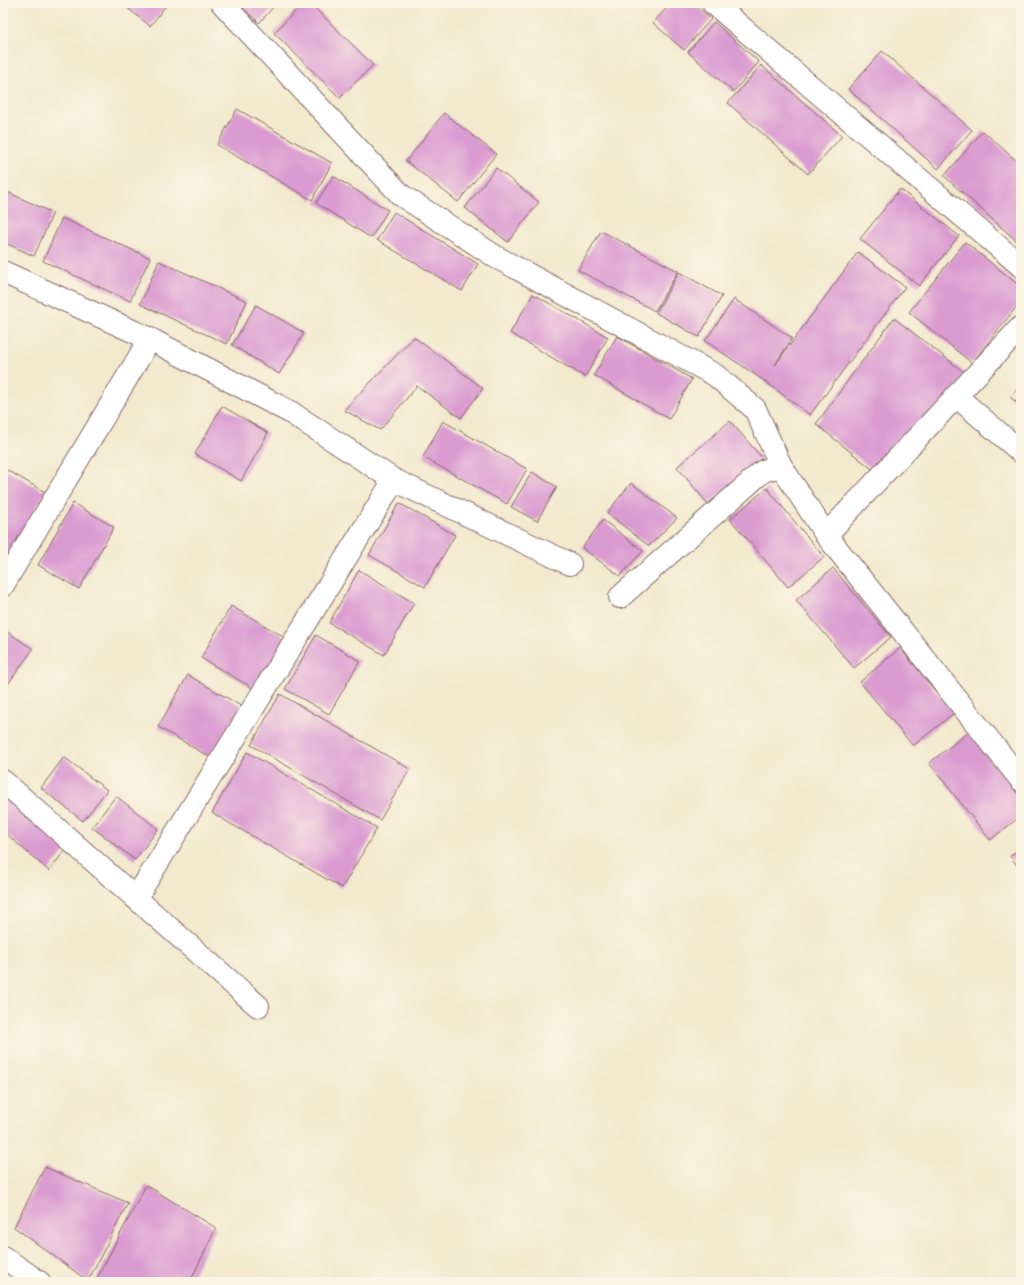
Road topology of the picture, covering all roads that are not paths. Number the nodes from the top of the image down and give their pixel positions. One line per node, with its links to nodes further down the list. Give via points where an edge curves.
1 (222, 3): 9 (street, via 401,195 496,257 715,376 755,409)
2 (713, 3): 3 (street)
3 (1021, 266)
4 (3, 272): 6 (street)
5 (1021, 327): 7 (street)
6 (150, 338): 10 (street, via 290,412); 13 (street)
7 (956, 396): 8 (street); 11 (street)
8 (1021, 452)
9 (781, 466): 11 (street); 14 (street, via 762,471)
10 (394, 480): 12 (street); 17 (street)
11 (826, 535): 15 (street)
12 (570, 564)
13 (3, 585)
14 (620, 597)
15 (1021, 780)
16 (3, 781): 17 (street)
17 (136, 898): 18 (street)
18 (258, 1006)
19 (3, 1257): 20 (street)
20 (39, 1282)

